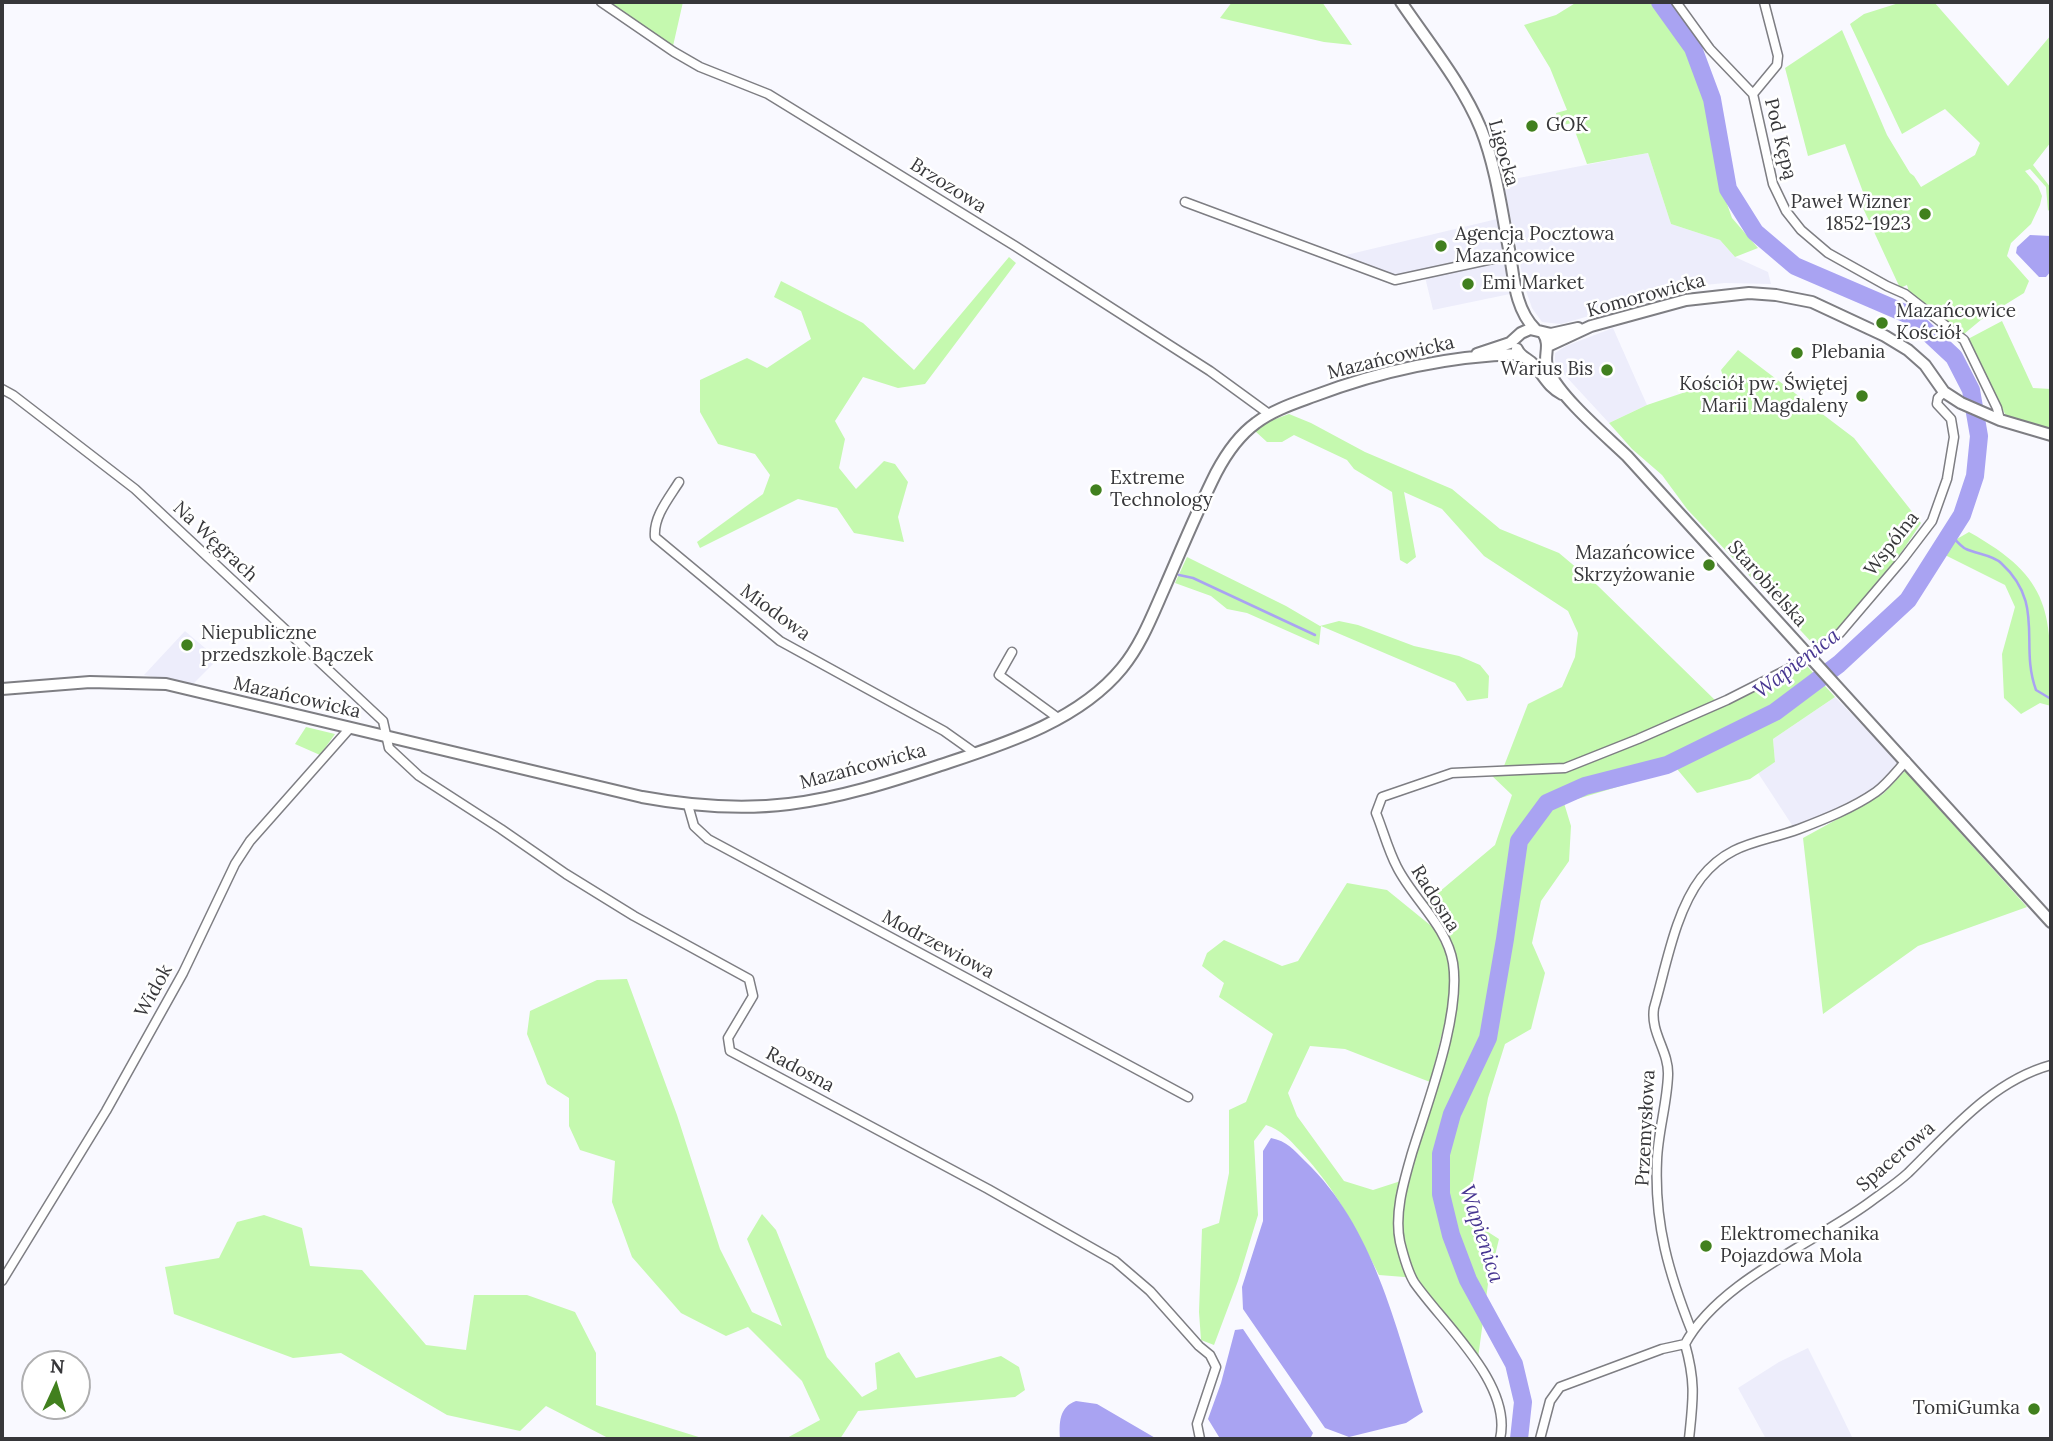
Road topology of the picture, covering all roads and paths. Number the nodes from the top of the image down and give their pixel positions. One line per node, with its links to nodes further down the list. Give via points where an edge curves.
1 (601, 2): 18 (street, Brzozowa, via 683,57 768,94 1015,246)
2 (1401, 2): 7 (street, Ligocka, via 1481,130)
3 (1676, 2): 5 (street, Pod Kępą, via 1710,49)
4 (1764, 2): 5 (street, via 1777,65)
5 (1753, 94): 19 (street, Pod Kępą, via 1773,184 1786,212 1828,253 1905,294 1964,340 1997,408)
6 (1185, 202): 7 (street, via 1395,280)
7 (1511, 255): 8 (street, Ligocka)
8 (1517, 295): 10 (street, Ligocka, via 1525,315); 11 (street)
9 (1591, 326): 10 (street); 12 (street, Komorowicka); 16 (street, Komorowicka, via 1721,295 1796,298 1859,323 1908,350)
10 (1539, 331): 11 (street); 12 (street)
11 (1520, 335): 13 (street); 14 (street, via 1516,346)
12 (1547, 350): 14 (street, via 1538,359); 17 (street, via 1548,371)
13 (1471, 356): 14 (street, Mazańcowicka); 18 (street, Mazańcowicka, via 1373,376)
14 (1524, 357): 17 (street, via 1547,384)
15 (2, 389): 27 (street, Na Węgrach, via 135,489 383,721)
16 (1944, 392): 19 (street, Komorowicka); 23 (street, Wspólna, via 1937,404 1951,419 1954,437 1947,479 1932,521 1840,633)
17 (1568, 397): 23 (street, Starobielska)
18 (1269, 414): 25 (street, Mazańcowicka, via 1226,454 1153,615 1121,669 1085,702)
19 (1995, 418): 20 (street, Komorowicka)
20 (2051, 435)
21 (679, 482): 28 (street, Miodowa, via 659,514 654,537 780,641 944,731)
22 (1012, 652): 25 (street, via 999,675)
23 (1812, 659): 29 (street, Starobielska); 38 (street, Radosna, via 1565,768 1452,773 1382,797 1376,813 1397,867 1438,927 1452,960 1455,993 1401,1193 1400,1240 1413,1279 1495,1391 1504,1425)
24 (2, 689): 26 (street, Mazańcowicka, via 90,682 166,684)
25 (1058, 718): 28 (street, Mazańcowicka)
26 (350, 728): 27 (street, Mazańcowicka); 34 (street, Widok, via 235,864 183,973 106,1111)
27 (387, 737): 30 (street, Mazańcowicka); 37 (street, Radosna, via 389,748 419,776 634,916 748,979 753,996 728,1038 730,1051 1115,1261 1150,1291 1216,1367 1197,1424)
28 (975, 753): 30 (street, Mazańcowicka, via 914,774 789,804)
29 (1906, 761): 31 (street, Starobielska); 35 (street, Przemysłowa, via 1878,791 1838,813 1726,855 1700,879 1681,916 1653,1024 1668,1074 1657,1161 1659,1221 1670,1275)
30 (688, 805): 33 (street, Modrzewiowa, via 694,826 708,839)
31 (2051, 922)
32 (2051, 1065): 35 (street, Spacerowa, via 2028,1072 1966,1115 1905,1175 1709,1310)
33 (1188, 1097)
34 (2, 1281)
35 (1692, 1332): 36 (street, Spacerowa)
36 (1685, 1344): 39 (street, via 1560,1387 1550,1401); 40 (street, via 1694,1394)
37 (1200, 1439)
38 (1500, 1439)
39 (1540, 1439)
40 (1689, 1439)

